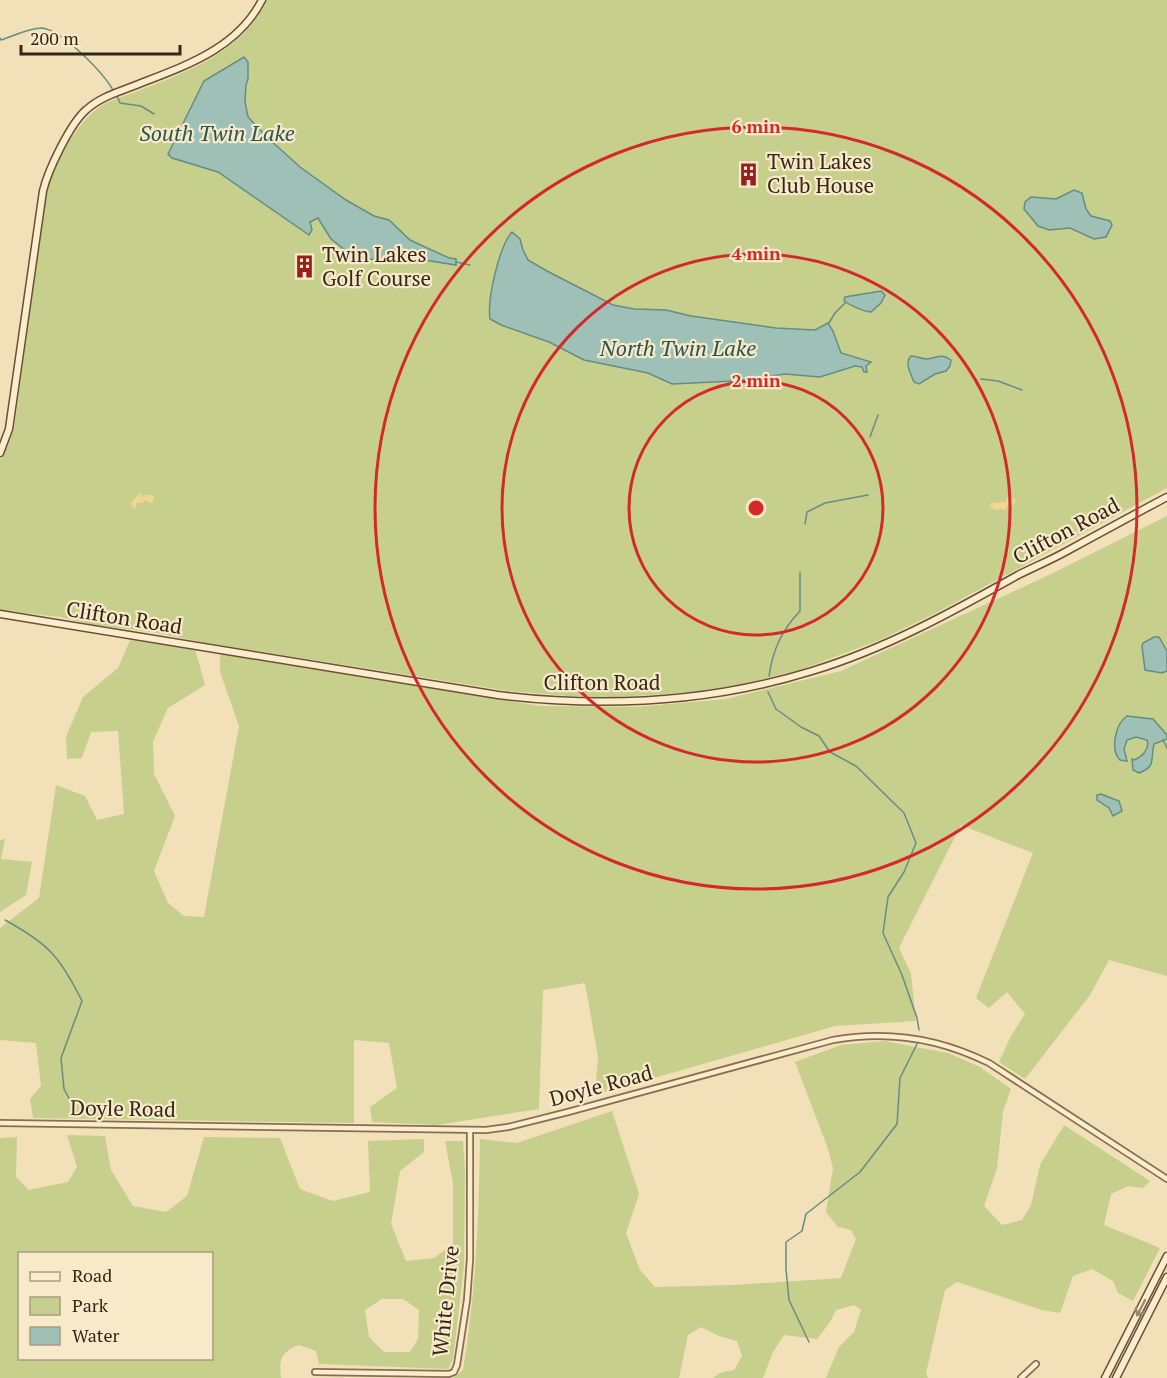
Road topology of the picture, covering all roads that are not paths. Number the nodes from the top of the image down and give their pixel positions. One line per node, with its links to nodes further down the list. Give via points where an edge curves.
1 (262, 0): 2 (main road, via 246,25 216,50 109,95 81,115 46,179 9,429)
2 (0, 453)
3 (1167, 497): 4 (main road, Clifton Road, via 931,622 861,654 784,680 676,699 600,703 525,698)
4 (0, 614)
5 (0, 1123): 6 (street, Doyle Road)
6 (470, 1131): 7 (street, Doyle Road, via 508,1127 568,1112 833,1040 889,1035 930,1041 989,1063); 11 (street, White Drive, via 470,1259 454,1372)
7 (1167, 1179)
8 (1167, 1256): 13 (main road, one-way to 13)
9 (1167, 1277): 14 (main road)
10 (1036, 1364): 12 (street)
11 (315, 1372)
12 (1021, 1378)
13 (1105, 1378)
14 (1116, 1378)

